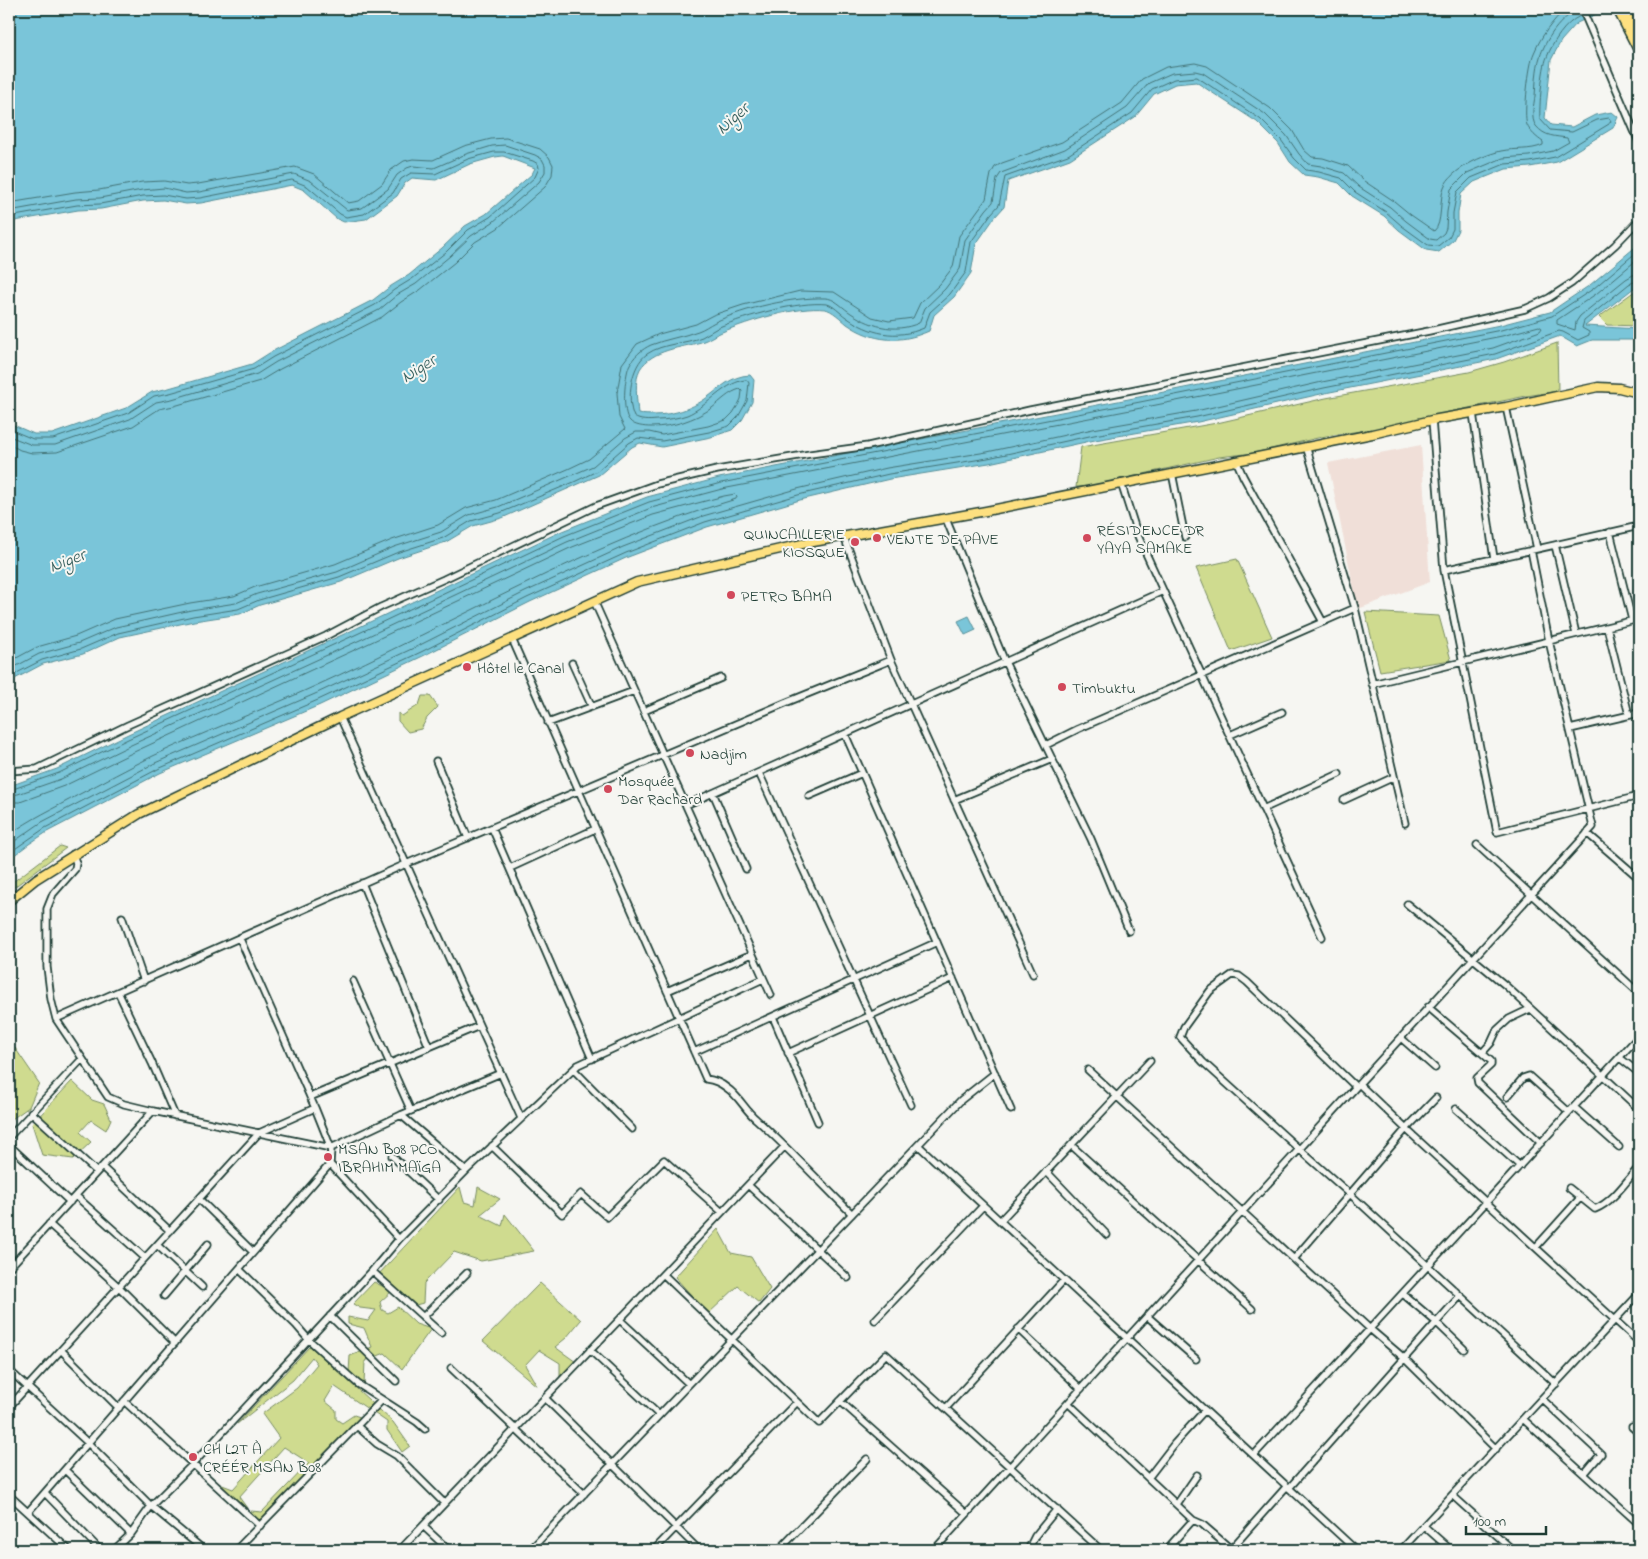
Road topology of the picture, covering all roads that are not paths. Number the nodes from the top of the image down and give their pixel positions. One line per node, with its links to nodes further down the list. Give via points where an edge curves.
1 (1582, 9): 6 (street)
2 (1617, 9): 5 (main road)
3 (1625, 9): 4 (main road)
4 (1639, 36)
5 (1639, 52)
6 (1639, 142)
7 (1639, 220): 58 (street, via 1572,283 1525,309 868,446 717,470 657,484 596,506 381,606 326,636 128,724 37,770)
8 (1639, 393): 9 (main road, via 1619,388 1598,388)
9 (1506, 406): 10 (main road); 22 (street)
10 (1472, 413): 11 (main road); 23 (street)
11 (1432, 420): 12 (main road); 24 (street)
12 (1306, 446): 13 (main road); 27 (street)
13 (1236, 460): 14 (main road); 30 (street)
14 (1172, 473): 15 (main road); 20 (street)
15 (1121, 483): 16 (main road); 25 (street, via 1138,536)
16 (946, 519): 19 (main road); 36 (street)
17 (1639, 526): 18 (street)
18 (1610, 532): 21 (street); 29 (street)
19 (844, 537): 26 (main road, via 647,579); 35 (street)
20 (1184, 537)
21 (1556, 545): 22 (street); 32 (street)
22 (1534, 550): 23 (street); 34 (street)
23 (1494, 559): 24 (street)
24 (1444, 570): 37 (street)
25 (1163, 591): 36 (street); 39 (street)
26 (594, 601): 33 (main road); 42 (street)
27 (1355, 608): 30 (street); 41 (street)
28 (1639, 619): 29 (street)
29 (1632, 620): 31 (street)
30 (1322, 622): 39 (street)
31 (1606, 626): 32 (street); 48 (street)
32 (1576, 634): 34 (street)
33 (512, 639): 49 (main road); 50 (street)
34 (1549, 641): 37 (street); 51 (street)
35 (891, 660): 43 (street); 55 (street)
36 (1006, 662): 43 (street); 54 (street)
37 (1463, 662): 41 (street); 71 (street, via 1497,832)
38 (572, 663): 44 (street)
39 (1202, 675): 53 (street); 54 (street)
40 (722, 678): 45 (street)
41 (1372, 684): 62 (street)
42 (634, 691): 44 (street); 45 (street)
43 (911, 704): 52 (street); 67 (street)
44 (592, 707): 50 (street)
45 (644, 711): 55 (street)
46 (1282, 712): 53 (street)
47 (1639, 713): 48 (street)
48 (1629, 715): 51 (street)
49 (340, 717): 78 (main road, via 139,814); 79 (street)
50 (548, 723): 63 (street)
51 (1570, 729): 71 (street)
52 (845, 734): 59 (street); 60 (street)
53 (1230, 735): 70 (street)
54 (1046, 745): 56 (street)
55 (663, 755): 63 (street); 69 (street)
56 (1052, 759): 67 (street); 88 (street, via 1091,839)
57 (436, 761): 76 (street)
58 (9, 771)
59 (759, 773): 64 (street); 97 (street)
60 (862, 773): 65 (street); 91 (street)
61 (1339, 774): 70 (street)
62 (1394, 777): 68 (street); 72 (street)
63 (578, 792): 73 (street); 74 (street)
64 (713, 793): 69 (street); 81 (street)
65 (809, 796)
66 (1639, 796): 71 (street)
67 (954, 800): 94 (street)
68 (1344, 800)
69 (686, 805): 92 (street)
70 (1263, 808): 89 (street)
71 (1589, 809): 75 (street, via 1593,827)
72 (1405, 823)
73 (492, 828): 76 (street); 80 (street)
74 (595, 829): 80 (street); 100 (street)
75 (1587, 833): 82 (street); 84 (street)
76 (468, 838): 79 (street)
77 (1477, 845): 84 (street)
78 (73, 854): 85 (main road, via 36,878); 109 (street, via 75,868 53,894 46,909 47,967)
79 (406, 864): 83 (street); 110 (street)
80 (510, 868): 119 (street)
81 (746, 869)
82 (1639, 878)
83 (362, 883): 90 (street); 113 (street)
84 (1531, 895): 93 (street); 102 (street)
85 (9, 901)
86 (1406, 904): 93 (street)
87 (122, 918): 98 (street)
88 (1129, 931)
89 (1322, 937)
90 (240, 939): 98 (street); 131 (street)
91 (937, 942): 95 (street); 97 (street)
92 (752, 954): 96 (street); 100 (street)
93 (1473, 958): 104 (street); 105 (street)
94 (1033, 974)
95 (953, 978): 106 (street); 126 (street)
96 (763, 979): 103 (street); 108 (street)
97 (854, 980): 106 (street); 107 (street)
98 (144, 981): 101 (street)
99 (354, 981): 121 (street)
100 (667, 991): 108 (street)
101 (118, 992): 109 (street); 145 (street)
102 (1639, 993)
103 (770, 995)
104 (1428, 1007): 112 (street); 116 (street)
105 (1530, 1009): 116 (street, via 1509,1019 1497,1030); 128 (street)
106 (870, 1016): 115 (street); 134 (street)
107 (773, 1017): 114 (street); 115 (street)
108 (679, 1018): 114 (street); 119 (street)
109 (56, 1020): 118 (street)
110 (480, 1026): 113 (street); 125 (street)
111 (1639, 1036): 117 (street)
112 (1401, 1038): 122 (street); 129 (street)
113 (429, 1047): 121 (street)
114 (694, 1052): 157 (street, via 706,1079 715,1080 740,1098 754,1118)
115 (788, 1053): 147 (street)
116 (1482, 1053): 152 (street, via 1491,1065 1477,1078 1478,1084)
117 (1620, 1058): 127 (street); 128 (street)
118 (82, 1059): 140 (street, via 108,1097); 142 (street)
119 (592, 1059): 123 (street)
120 (1150, 1061): 130 (street)
121 (391, 1063): 131 (street); 141 (street)
122 (1435, 1068)
123 (574, 1070): 146 (street); 148 (street)
124 (1088, 1070): 130 (street)
125 (501, 1073): 141 (street); 146 (street)
126 (995, 1073): 138 (street); 154 (street, via 961,1100)
127 (1639, 1073)
128 (1602, 1076): 135 (street); 139 (street)
129 (1357, 1085): 149 (street); 160 (street); 160 (street, via 1239,976 1232,975 1210,991 1180,1037)
130 (1117, 1096): 155 (street); 180 (street)
131 (310, 1097): 136 (street)
132 (1507, 1097): 143 (street, via 1523,1078 1529,1076)
133 (1436, 1098): 149 (street)
134 (911, 1105)
135 (1574, 1107): 143 (street); 158 (street)
136 (315, 1108): 150 (street); 159 (street)
137 (1456, 1109): 163 (street)
138 (1011, 1110)
139 (1639, 1110)
140 (153, 1111): 145 (street); 164 (street)
141 (411, 1111): 144 (street)
142 (31, 1112): 151 (street); 168 (street)
143 (1569, 1112): 152 (street)
144 (401, 1115): 159 (street); 166 (street)
145 (175, 1116): 150 (street)
146 (521, 1118): 156 (street)
147 (818, 1122)
148 (632, 1129)
149 (1406, 1129): 171 (street); 177 (street)
150 (259, 1134): 159 (street); 174 (street)
151 (9, 1136)
152 (1541, 1143): 163 (street)
153 (9, 1145): 176 (street)
154 (918, 1145): 178 (street); 181 (street)
155 (1071, 1145): 167 (street); 194 (street)
156 (492, 1146): 166 (street); 179 (street, via 562,1214 581,1194 607,1217 664,1160)
157 (784, 1147): 169 (street); 181 (street)
158 (1619, 1147)
159 (330, 1148): 162 (street)
160 (1299, 1149): 171 (street); 180 (street)
161 (392, 1156): 175 (street)
162 (330, 1164): 186 (street); 191 (street)
163 (1520, 1166): 177 (street)
164 (102, 1167): 168 (street); 184 (street)
165 (1639, 1167): 173 (street, via 1601,1207 1595,1209)
166 (466, 1171): 175 (street)
167 (1046, 1171): 182 (street); 185 (street)
168 (97, 1172): 172 (street)
169 (748, 1186): 179 (street); 190 (street)
170 (1569, 1188): 173 (street)
171 (1350, 1194): 193 (street); 195 (street)
172 (76, 1196): 176 (street); 192 (street)
173 (1580, 1198): 189 (street)
174 (199, 1199): 184 (street); 191 (street)
175 (439, 1200): 186 (street)
176 (70, 1202): 183 (street)
177 (1487, 1202): 189 (street); 195 (street)
178 (983, 1206): 182 (street); 215 (street)
179 (722, 1212): 201 (street)
180 (1242, 1212): 193 (street); 194 (street)
181 (852, 1214): 190 (street)
182 (1000, 1221): 203 (street)
183 (49, 1224): 196 (street); 204 (street)
184 (170, 1231): 188 (street)
185 (1107, 1234)
186 (399, 1239): 199 (street)
187 (208, 1244): 198 (street)
188 (157, 1245): 192 (street); 198 (street)
189 (1536, 1247): 216 (street)
190 (817, 1250): 202 (street); 223 (street)
191 (253, 1252): 197 (street)
192 (145, 1258): 204 (street)
193 (1294, 1259): 218 (street)
194 (1198, 1260): 210 (street); 212 (street)
195 (1427, 1266): 206 (street); 209 (street)
196 (9, 1268)
197 (239, 1269): 222 (street); 225 (street)
198 (185, 1271): 205 (street); 208 (street)
199 (372, 1271): 211 (street); 213 (street)
200 (467, 1273): 213 (street)
201 (663, 1274): 214 (street); 223 (street)
202 (848, 1278)
203 (1064, 1280): 219 (street); 221 (street)
204 (119, 1287): 225 (street); 227 (street)
205 (202, 1287)
206 (1404, 1294): 217 (street); 218 (street)
207 (1639, 1294): 216 (street)
208 (164, 1296)
209 (1460, 1296): 217 (street); 235 (street)
210 (1252, 1309)
211 (330, 1316): 222 (street); 233 (street)
212 (1147, 1316): 221 (street); 230 (street)
213 (423, 1317): 220 (street)
214 (620, 1320): 228 (street); 234 (street)
215 (875, 1320)
216 (1616, 1320): 224 (street); 235 (street)
217 (1436, 1322): 226 (street); 229 (street)
218 (1370, 1329): 229 (street); 258 (street)
219 (1018, 1330): 237 (street); 247 (street)
220 (441, 1333)
221 (1127, 1338): 237 (street); 248 (street)
222 (308, 1339): 240 (street, via 358,1384); 260 (street)
223 (732, 1340): 234 (street); 243 (street)
224 (1639, 1342)
225 (175, 1343): 241 (street)
226 (1464, 1349)
227 (61, 1350): 236 (street); 246 (street)
228 (590, 1350): 238 (street); 249 (street)
229 (1404, 1358): 257 (street); 267 (street)
230 (1196, 1360)
231 (451, 1368): 253 (street)
232 (9, 1370): 236 (street)
233 (396, 1381)
234 (689, 1384): 249 (street)
235 (1556, 1384): 239 (street)
236 (27, 1387): 245 (street); 256 (street)
237 (1081, 1389): 244 (street)
238 (545, 1398): 253 (street); 261 (street)
239 (1542, 1399): 250 (street); 264 (street, via 1601,1454)
240 (382, 1400): 251 (street); 254 (street)
241 (124, 1401): 246 (street); 260 (street)
242 (840, 1401): 243 (street, via 819,1423); 247 (street, via 886,1354); 277 (street)
243 (797, 1402): 283 (street)
244 (1068, 1403): 262 (street); 266 (street)
245 (9, 1407)
246 (118, 1408): 256 (street)
247 (946, 1408): 262 (street)
248 (1204, 1410): 258 (street); 266 (street)
249 (659, 1415): 261 (street)
250 (1523, 1419): 257 (street); 264 (street)
251 (357, 1426): 272 (street, via 397,1456); 280 (street)
252 (1632, 1427): 255 (street)
253 (516, 1428): 269 (street); 272 (street)
254 (425, 1429)
255 (1639, 1433)
256 (88, 1443): 263 (street); 274 (street)
257 (1496, 1449): 271 (street)
258 (1254, 1455): 267 (street)
259 (867, 1459): 295 (street)
260 (193, 1464): 274 (street); 280 (street)
261 (612, 1464): 269 (street); 283 (street)
262 (1010, 1466): 275 (street); 277 (street)
263 (65, 1470): 268 (street); 284 (street)
264 (1584, 1474): 279 (street)
265 (1197, 1475): 273 (street)
266 (1148, 1478): 273 (street)
267 (1288, 1487): 300 (street); 301 (street)
268 (45, 1492): 276 (street); 287 (street)
269 (584, 1494): 292 (street)
270 (9, 1495): 276 (street)
271 (1452, 1495): 282 (street); 304 (street)
272 (444, 1504): 281 (street)
273 (1177, 1504): 278 (street)
274 (151, 1506): 284 (street); 289 (street)
275 (1057, 1509): 297 (street); 298 (street)
276 (28, 1512): 286 (street)
277 (967, 1514): 296 (street)
278 (1193, 1520): 299 (street); 300 (street)
279 (1639, 1524)
280 (260, 1526): 285 (street)
281 (423, 1526): 290 (street); 291 (street)
282 (1424, 1526): 302 (street); 303 (street)
283 (676, 1527): 293 (street); 294 (street)
284 (131, 1534): 288 (street)
285 (239, 1549)
286 (69, 1550)
287 (100, 1550)
288 (114, 1550)
289 (204, 1550)
290 (400, 1550)
291 (450, 1550)
292 (530, 1550)
293 (654, 1550)
294 (699, 1550)
295 (779, 1550)
296 (934, 1550)
297 (1028, 1550)
298 (1101, 1550)
299 (1166, 1550)
300 (1231, 1550)
301 (1356, 1550)
302 (1400, 1550)
303 (1451, 1550)
304 (1513, 1550)

